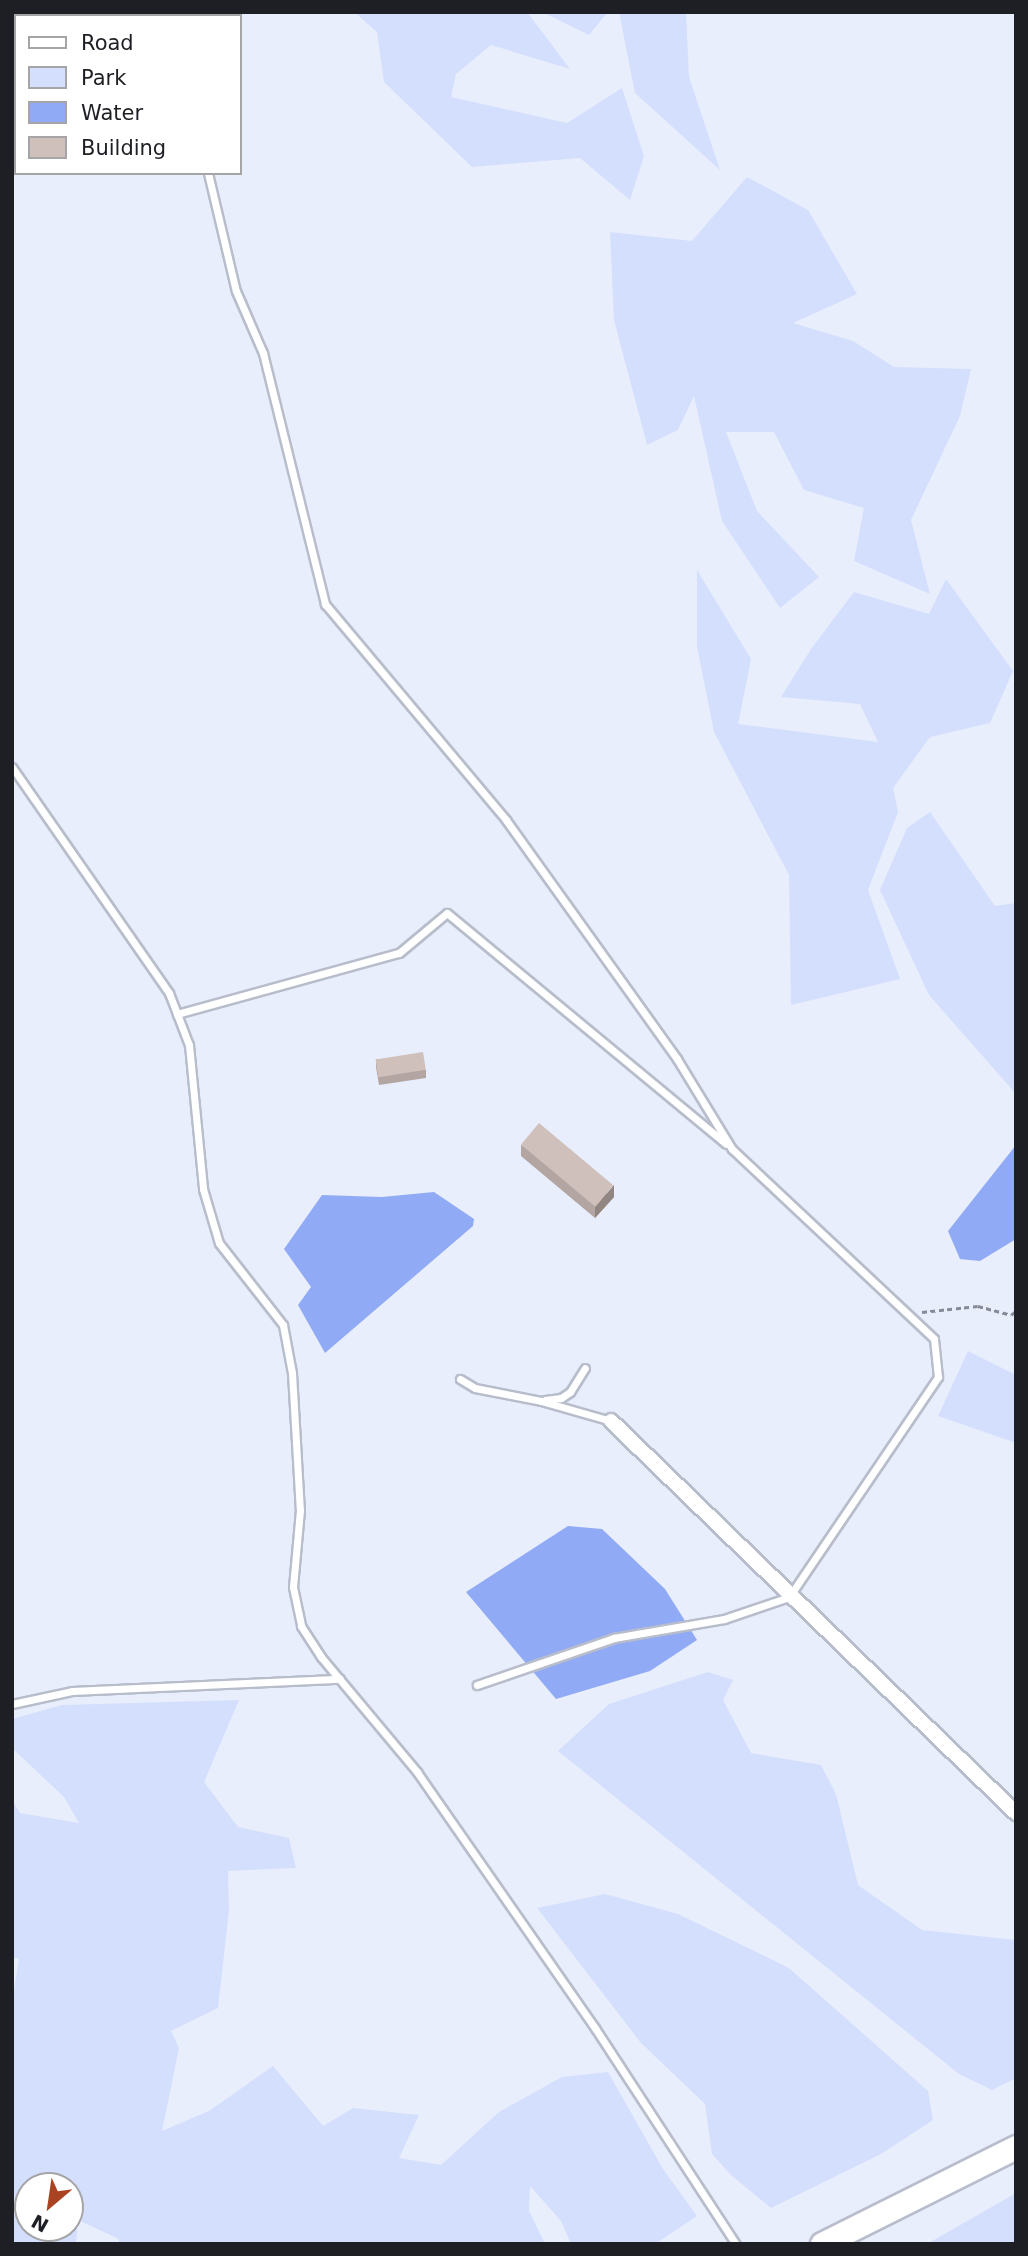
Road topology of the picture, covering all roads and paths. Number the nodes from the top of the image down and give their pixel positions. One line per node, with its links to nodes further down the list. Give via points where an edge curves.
1 (208, 175): 4 (lane, via 236,291 263,353 325,604 506,820 677,1059)
2 (12, 767): 3 (lane, via 169,993)
3 (177, 1014): 4 (lane, via 399,953 447,913); 12 (lane, via 189,1045 203,1189 219,1243 283,1325 292,1373 300,1510 293,1587 301,1626)
4 (732, 1149): 6 (lane)
5 (1016, 1311): 6 (path, via 1011,1315 978,1306)
6 (904, 1314): 11 (lane, via 934,1339 939,1377)
7 (585, 1368): 9 (lane, via 570,1392)
8 (460, 1379): 9 (lane, via 475,1388)
9 (541, 1401): 10 (lane)
10 (611, 1421): 11 (street, via 753,1556)
11 (789, 1597): 13 (lane, via 724,1619 614,1638); 15 (street)
12 (340, 1679): 14 (lane, via 72,1691); 17 (lane, via 425,1783 595,2028)
13 (477, 1685)
14 (12, 1704)
15 (1016, 1813)
16 (1016, 2147): 18 (main road)
17 (736, 2244)
18 (822, 2244)

